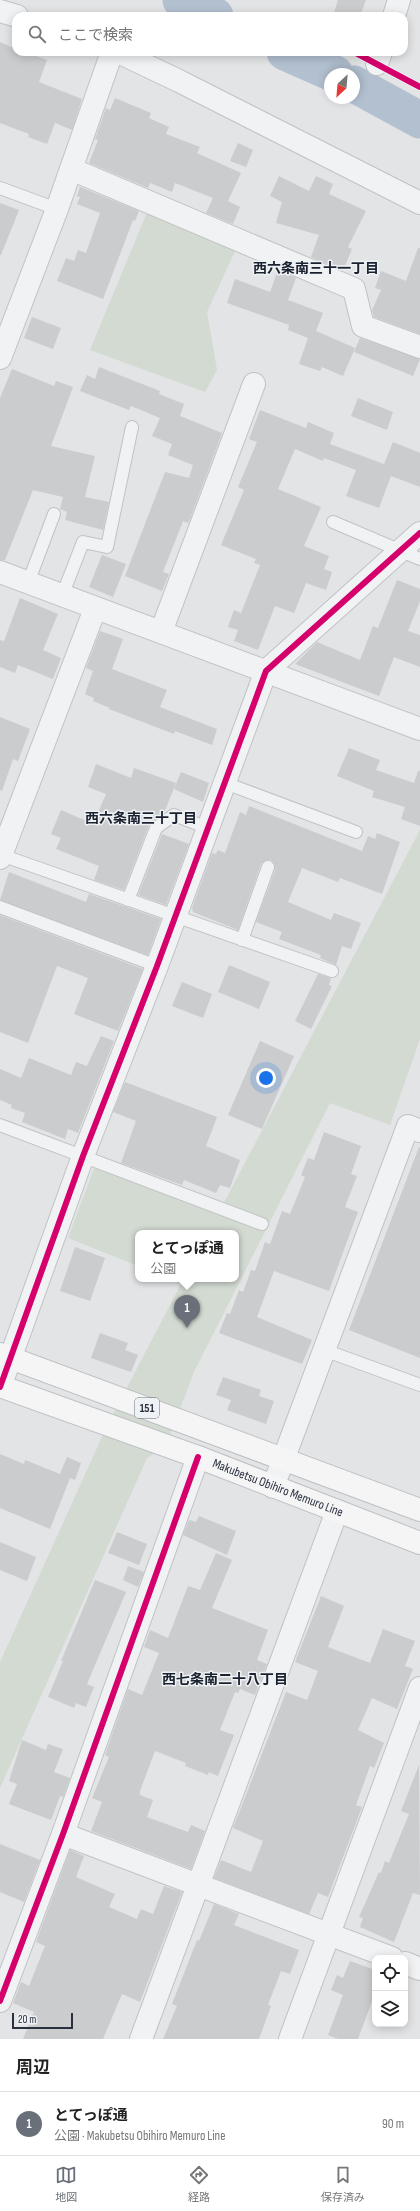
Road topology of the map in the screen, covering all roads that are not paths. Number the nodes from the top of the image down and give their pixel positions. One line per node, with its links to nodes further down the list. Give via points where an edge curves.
1 (399, 0): 3 (street)
2 (0, 11): 4 (street)
3 (395, 12)
4 (12, 15)
5 (111, 56): 7 (street)
6 (126, 56): 9 (street)
7 (71, 169): 10 (street); 11 (street, via 354,289 363,326)
8 (0, 188): 10 (lane)
9 (420, 203)
10 (57, 209): 12 (street)
11 (420, 347)
12 (0, 358)
13 (254, 384): 24 (street)
14 (132, 427): 22 (lane, via 107,547 83,542)
15 (54, 514): 21 (lane)
16 (333, 522): 18 (lane)
17 (420, 533): 18 (street)
18 (399, 551): 19 (lane); 25 (street)
19 (420, 559)
20 (0, 572): 21 (street)
21 (28, 583): 22 (street)
22 (62, 596): 23 (street)
23 (95, 609): 24 (street); 30 (street)
24 (161, 632): 25 (street)
25 (266, 671): 26 (street); 27 (street)
26 (420, 729)
27 (225, 783): 28 (street); 29 (lane)
28 (208, 828): 32 (lane, via 174,815 156,828); 34 (street)
29 (356, 832)
30 (1, 856): 32 (lane)
31 (268, 867): 35 (lane)
32 (128, 900): 34 (lane)
33 (0, 907): 36 (lane)
34 (175, 917): 35 (lane); 36 (street)
35 (242, 940): 37 (lane)
36 (157, 966): 40 (street)
37 (332, 971)
38 (0, 1125): 40 (lane)
39 (420, 1131): 42 (street, via 408,1126)
40 (83, 1156): 41 (lane); 43 (street)
41 (262, 1224)
42 (324, 1350): 44 (lane); 47 (street)
43 (5, 1355): 45 (street); 47 (main road, 151)
44 (420, 1385)
45 (0, 1386): 46 (main road, Makubetsu Obihiro Memuro Line / 151)
46 (198, 1458): 48 (main road, Makubetsu Obihiro Memuro Line / 151); 53 (street)
47 (283, 1460): 48 (street); 49 (main road, 151)
48 (273, 1487): 50 (main road, Makubetsu Obihiro Memuro Line / 151)
49 (420, 1510)
50 (337, 1511): 51 (main road, Makubetsu Obihiro Memuro Line / 151); 54 (street)
51 (420, 1543)
52 (420, 1688): 55 (street)
53 (63, 1834): 54 (street); 59 (street)
54 (198, 1885): 55 (street); 60 (street)
55 (330, 1934): 56 (street); 61 (street)
56 (384, 1955)
57 (408, 1964): 58 (street)
58 (420, 1969)
59 (0, 2000)
60 (141, 2039)
61 (290, 2039)

